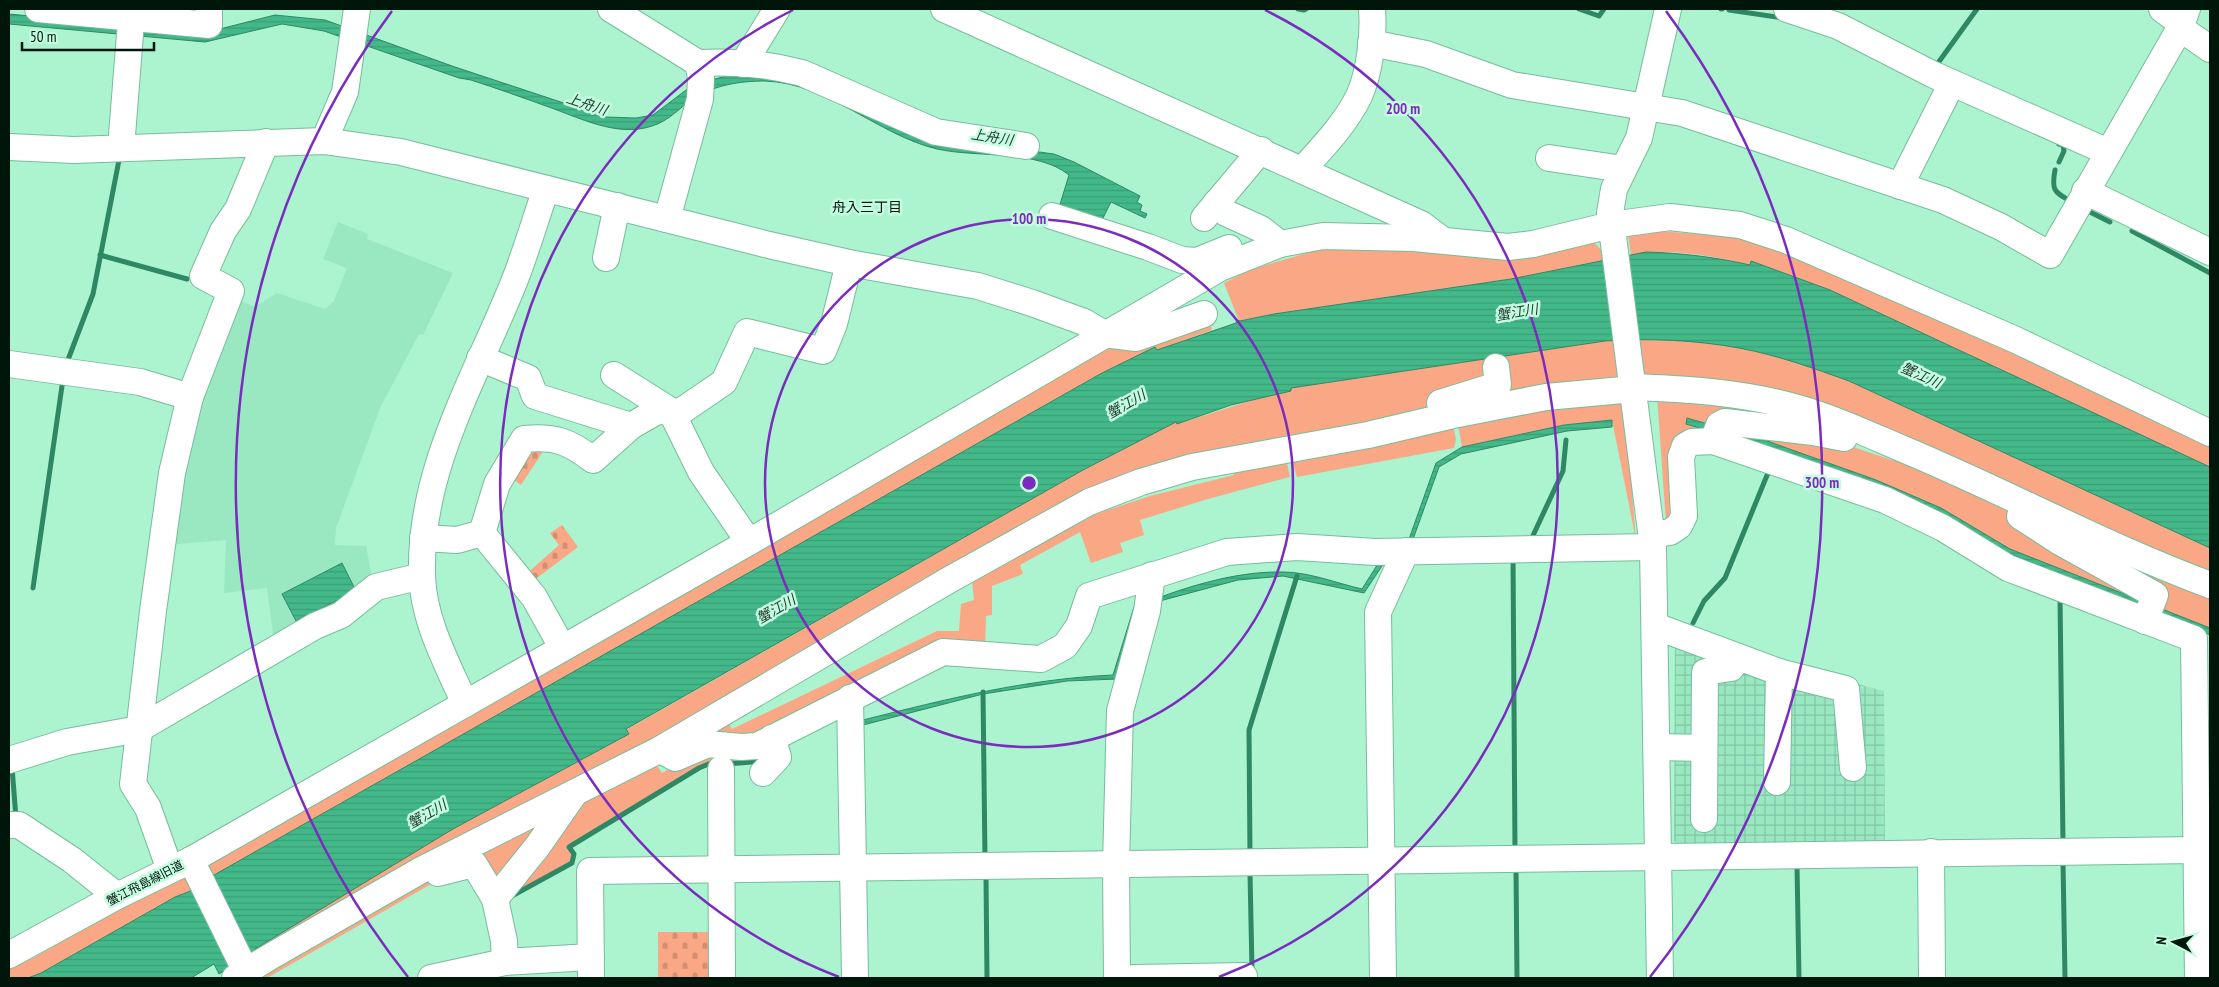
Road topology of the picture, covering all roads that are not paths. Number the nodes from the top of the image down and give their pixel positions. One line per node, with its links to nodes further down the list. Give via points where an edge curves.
1 (38, 9): 11 (street)
2 (209, 9): 11 (street, via 208,25)
3 (611, 9): 16 (street)
4 (777, 9): 15 (street)
5 (944, 9): 24 (street)
6 (1372, 9): 13 (street, via 1374,28)
7 (1668, 9): 18 (street)
8 (1787, 9): 9 (street)
9 (1844, 17): 17 (street)
10 (2178, 17): 14 (street); 25 (street)
11 (132, 22): 23 (street)
12 (354, 28): 19 (street, via 345,92)
13 (1371, 43): 18 (street, via 1426,54 1512,85); 27 (street, via 1359,96 1333,135)
14 (2210, 50)
15 (743, 64): 16 (street, via 721,61); 21 (street, via 779,66 802,73 936,132)
16 (700, 80): 34 (street)
17 (1952, 83): 25 (street); 29 (street)
18 (1648, 106): 28 (street, via 1639,138); 29 (street, via 1682,113)
19 (324, 141): 20 (street); 30 (street, via 401,152)
20 (266, 142): 23 (street); 48 (street, via 238,209 223,231 202,276 231,291)
21 (1026, 146)
22 (9, 147): 23 (street)
23 (121, 148)
24 (1261, 150): 27 (street); 37 (street, via 1210,210 1226,213 1261,229)
25 (2108, 152): 31 (street)
26 (1549, 158): 28 (street)
27 (1303, 169): 36 (street, via 1421,224)
28 (1623, 169): 35 (street, via 1614,189 1610,213)
29 (1900, 186): 31 (street, via 1943,200 2001,227 2050,255)
30 (546, 189): 32 (street); 43 (street, via 514,282)
31 (2085, 192): 38 (street)
32 (617, 206): 34 (street); 39 (street)
33 (1052, 216): 37 (street, via 1182,260 1197,261 1254,240)
34 (667, 218): 40 (street)
35 (1612, 231): 36 (street, via 1508,247); 47 (street); 51 (street, via 1670,217 1740,225 1786,240 2016,340)
36 (1443, 242): 37 (street, via 1414,238 1322,236)
37 (1280, 244): 42 (street, via 1220,268)
38 (2210, 252)
39 (606, 258)
40 (849, 263): 42 (street, via 978,286 1075,319); 49 (street, via 824,351 747,332 724,382 680,412)
41 (1204, 314): 42 (street, via 1136,338)
42 (1104, 334): 59 (street)
43 (480, 358): 50 (street, via 528,378 535,396); 57 (street, via 446,438 431,492)
44 (9, 364): 48 (street, via 140,382)
45 (1496, 367): 53 (street, via 1498,385 1385,419)
46 (614, 375): 49 (street)
47 (1633, 384): 53 (street, via 1623,390 1546,397); 54 (street, via 1699,389 1787,405); 58 (street)
48 (190, 396): 72 (street, via 172,473)
49 (671, 411): 50 (street, via 657,411); 59 (street, via 701,472)
50 (631, 426): 56 (street, via 593,460 562,442 545,437 524,439 497,484)
51 (2210, 433)
52 (1716, 434): 54 (street, via 1725,422 1813,432 1884,451); 58 (street, via 1685,446 1681,457 1684,516 1679,526); 64 (street, via 1885,500 1943,528 2008,568)
53 (1368, 435): 76 (street, via 1192,466 1088,502)
54 (1895, 446): 55 (street)
55 (1959, 472): 62 (street, via 2167,569); 64 (street, via 1981,491 2060,542 2155,595)
56 (482, 533): 57 (street, via 457,540); 67 (street, via 534,597)
57 (424, 538): 61 (street)
58 (1653, 541): 60 (street); 65 (street)
59 (749, 542): 67 (street)
60 (1406, 551): 63 (street, via 1297,547 1227,552); 88 (street, via 1378,612)
61 (422, 576): 71 (street, via 436,639); 72 (street, via 376,587 341,615 315,626)
62 (2210, 585)
63 (1149, 594): 70 (street, via 1089,596 1079,626 1065,646 1041,659 943,652); 89 (street, via 1120,711)
64 (2148, 612): 66 (street)
65 (1655, 626): 68 (street); 74 (street)
66 (2202, 642): 86 (street)
67 (562, 647): 71 (street)
68 (1739, 657): 69 (street); 75 (street, via 1732,668 1704,672)
69 (1779, 672): 78 (street, via 1846,689); 81 (street)
70 (850, 698): 73 (street); 90 (street)
71 (465, 704): 91 (street)
72 (139, 729): 77 (street, via 67,742); 91 (street, via 134,784)
73 (772, 738): 76 (street, via 757,746 708,744 675,758); 80 (street, via 778,757)
74 (1657, 747): 75 (street); 87 (street)
75 (1704, 748): 83 (street)
76 (658, 750): 82 (street)
77 (9, 760)
78 (1853, 768)
79 (721, 769): 92 (street)
80 (763, 773)
81 (1777, 782)
82 (576, 791): 93 (street); 95 (street)
83 (1704, 819)
84 (9, 825): 94 (street, via 18,826 72,860)
85 (1930, 852): 86 (street); 87 (street); 108 (street)
86 (2203, 852): 109 (street)
87 (1659, 856): 88 (street); 107 (street)
88 (1382, 861): 89 (street); 106 (street)
89 (1116, 865): 90 (street); 104 (street)
90 (855, 867): 92 (street); 103 (street)
91 (187, 868): 94 (street, 蟹江飛島線旧道); 99 (street, 蟹江飛島線旧道)
92 (721, 870): 98 (street, via 590,871); 102 (street)
93 (398, 884): 95 (street, via 474,864); 99 (street)
94 (117, 896): 96 (street, 蟹江飛島線旧道)
95 (495, 899): 97 (street)
96 (9, 955)
97 (505, 962): 98 (street); 101 (street)
98 (591, 967)
99 (243, 974)
100 (1244, 976): 105 (street)
101 (444, 977)
102 (722, 978)
103 (856, 978)
104 (1118, 978)
105 (1134, 978)
106 (1383, 978)
107 (1660, 978)
108 (1932, 978)
109 (2198, 978)

